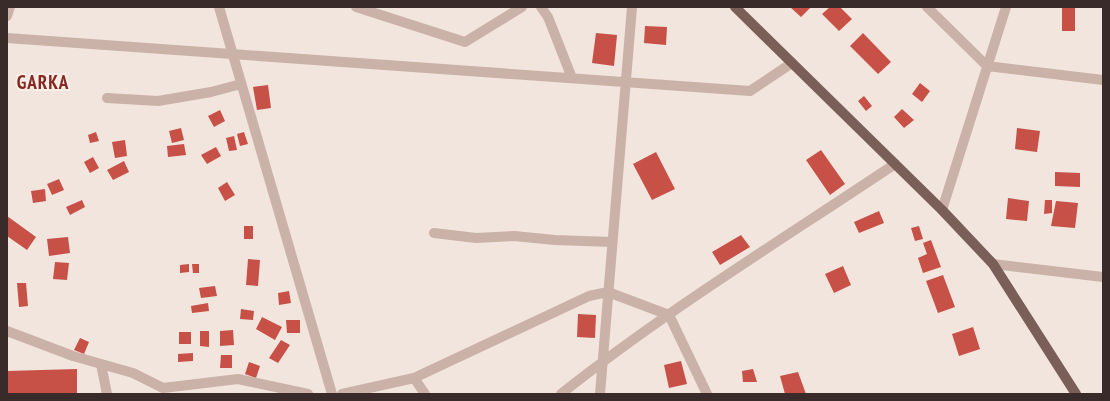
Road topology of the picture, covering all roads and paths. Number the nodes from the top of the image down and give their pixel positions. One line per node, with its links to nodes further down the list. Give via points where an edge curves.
1 (10, 7): 10 (street)
2 (219, 7): 12 (street)
3 (356, 7): 4 (street, via 465,42)
4 (522, 7)
5 (541, 7): 15 (street, via 548,17)
6 (632, 7): 17 (street)
7 (735, 7): 13 (main road)
8 (927, 7): 14 (street)
9 (1006, 7): 14 (street)
10 (7, 16)
11 (7, 38): 12 (street)
12 (233, 55): 15 (street); 18 (street)
13 (792, 64): 17 (street, via 750,92); 20 (main road)
14 (987, 66): 16 (street); 21 (street)
15 (572, 78): 17 (street)
16 (1103, 80)
17 (626, 82): 23 (street)
18 (241, 84): 19 (street, via 158,101); 34 (street)
19 (107, 98)
20 (895, 164): 21 (main road); 27 (street)
21 (942, 210): 24 (main road)
22 (434, 233): 23 (street, via 476,238 514,236)
23 (612, 242): 26 (street)
24 (993, 264): 25 (street); 40 (main road)
25 (1103, 277)
26 (608, 292): 27 (street); 29 (street); 31 (street, via 589,296)
27 (669, 314): 29 (street); 39 (street)
28 (7, 331): 30 (street)
29 (603, 361): 37 (street); 38 (street)
30 (101, 364): 32 (street); 33 (street, via 133,373 163,388 238,379)
31 (414, 378): 35 (street); 36 (street)
32 (107, 394)
33 (308, 394)
34 (332, 394)
35 (342, 394)
36 (425, 394)
37 (561, 394)
38 (600, 394)
39 (707, 394)
40 (1076, 394)

